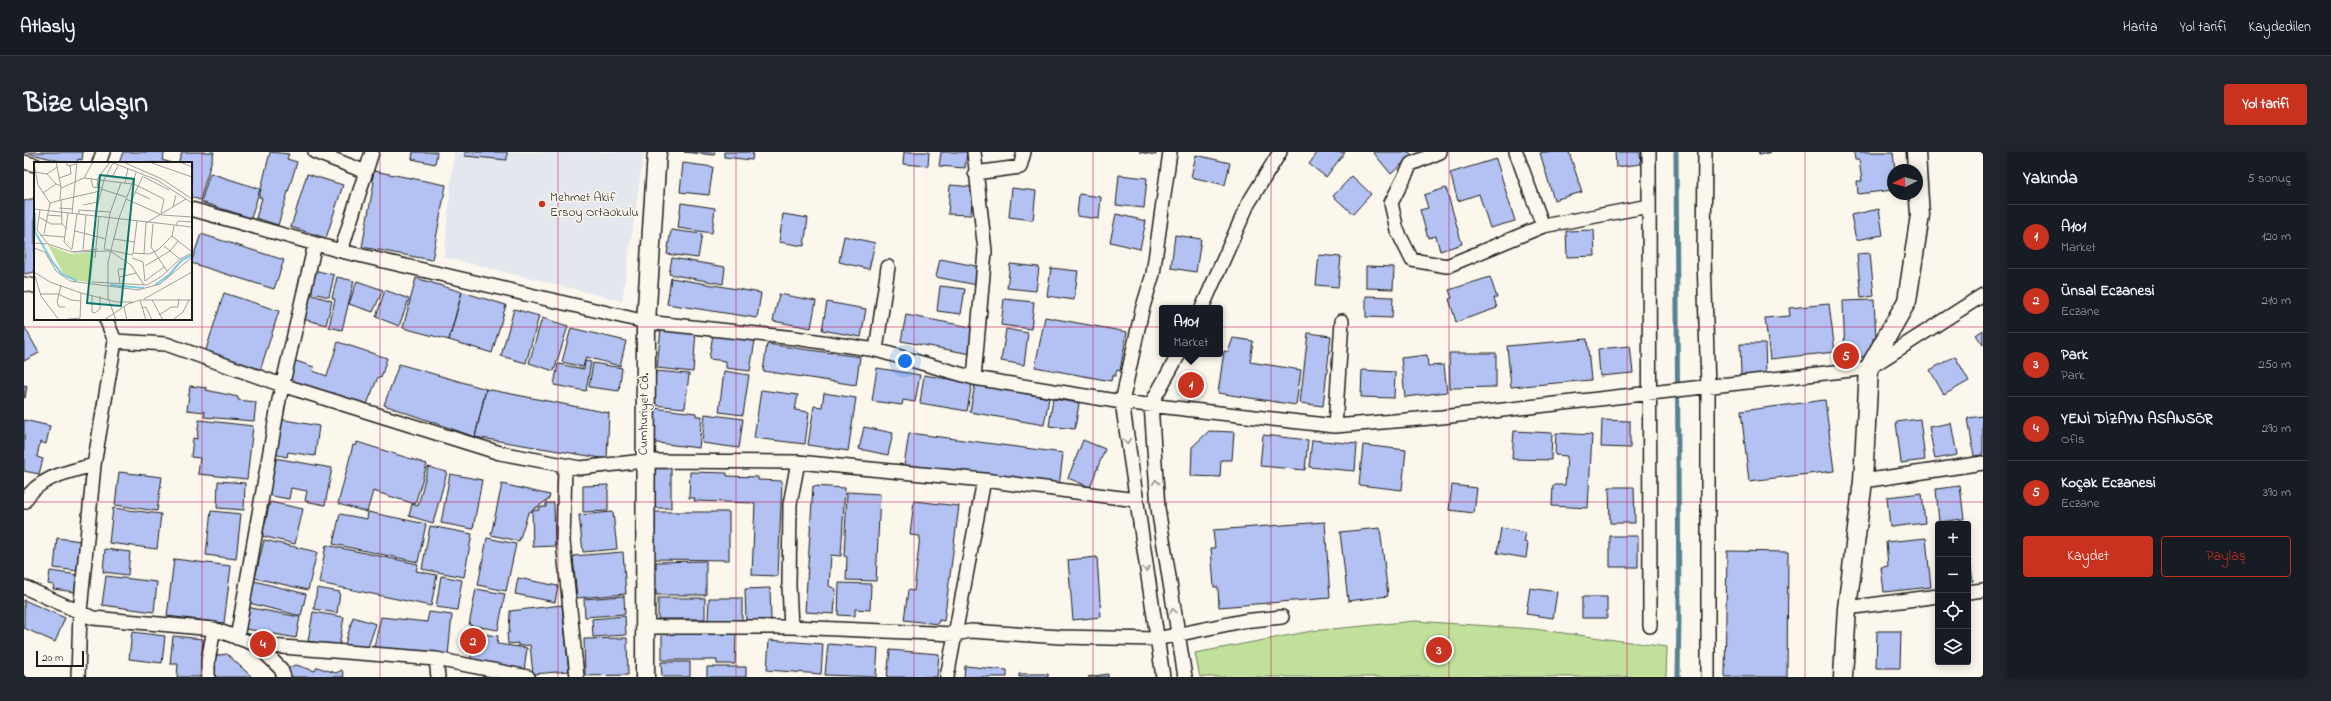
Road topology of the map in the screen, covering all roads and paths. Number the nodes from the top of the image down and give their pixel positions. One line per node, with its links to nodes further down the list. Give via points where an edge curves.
1 (103, 152): 15 (street)
2 (315, 152): 18 (street)
3 (372, 152): 18 (street)
4 (658, 152): 33 (street, Cumhuriyet Cd.)
5 (974, 152): 19 (street)
6 (1024, 152): 19 (street, via 1020,167)
7 (1170, 152): 42 (street, via 1153,274 1142,310)
8 (1280, 152): 30 (street, via 1248,204)
9 (1440, 152): 23 (street, via 1411,164 1391,203 1397,230 1412,260 1447,266)
10 (1516, 152): 23 (street)
11 (1649, 152): 21 (street)
12 (1705, 152): 40 (street, via 1704,258)
13 (1916, 152): 16 (street)
14 (24, 162): 17 (street)
15 (99, 162)
16 (1917, 164)
17 (34, 166)
18 (366, 172): 25 (street)
19 (975, 173): 38 (street, via 985,252)
20 (1919, 200): 37 (street, via 1920,215 1906,301)
21 (1649, 206): 23 (street); 41 (street)
22 (192, 209): 24 (street)
23 (1543, 226)
24 (315, 244): 25 (street); 39 (street)
25 (341, 251): 33 (street)
26 (888, 267): 35 (street)
27 (24, 284): 28 (street)
28 (34, 286)
29 (1983, 295): 37 (street)
30 (1203, 305)
31 (106, 320): 34 (street)
32 (1342, 321): 44 (street)
33 (646, 322): 35 (street, via 795,338); 45 (street, Cumhuriyet Cd.)
34 (115, 341): 39 (street, via 166,344); 48 (street)
35 (876, 350): 38 (street)
36 (1177, 357): 43 (street)
37 (1869, 368): 40 (street); 51 (street)
38 (974, 378): 42 (street)
39 (282, 385): 49 (street, via 500,453); 67 (street)
40 (1708, 388): 41 (street); 81 (street)
41 (1650, 394): 44 (street); 61 (street)
42 (1122, 402): 43 (street); 53 (street, one-way to 53)
43 (1151, 404): 44 (street); 66 (street, one-way to 43, via 1158,508)
44 (1336, 426)
45 (644, 462): 46 (street); 49 (street, via 580,468); 62 (street, Cumhuriyet Cd.)
46 (798, 462): 50 (street); 63 (street, via 790,504)
47 (1983, 463): 51 (street)
48 (94, 465): 52 (street, via 55,475); 59 (street)
49 (565, 466): 76 (street, via 563,541)
50 (984, 480): 53 (street); 65 (street)
51 (1862, 481): 58 (street)
52 (26, 494)
53 (1136, 500): 68 (street, one-way to 68)
54 (24, 587): 59 (street)
55 (1983, 590): 56 (street)
56 (1971, 592)
57 (1935, 596): 58 (street)
58 (1847, 608): 82 (street)
59 (80, 612): 64 (street, via 93,618); 71 (street)
60 (1282, 617): 66 (street, via 1243,621)
61 (1650, 626)
62 (645, 627): 63 (street); 77 (street, Cumhuriyet Cd.)
63 (791, 627): 65 (street)
64 (214, 629): 67 (street); 72 (street)
65 (955, 634): 68 (street, via 971,631 1061,638); 78 (street)
66 (1177, 635): 68 (street); 80 (street)
67 (236, 638): 69 (street)
68 (1156, 639): 79 (street)
69 (257, 645): 70 (street); 73 (street, via 281,669)
70 (436, 659): 74 (street); 75 (street)
71 (78, 677)
72 (208, 677)
73 (284, 677)
74 (438, 677)
75 (528, 677)
76 (577, 677)
77 (645, 677)
78 (947, 677)
79 (1163, 677)
80 (1185, 677)
81 (1708, 677)
82 (1843, 677)

